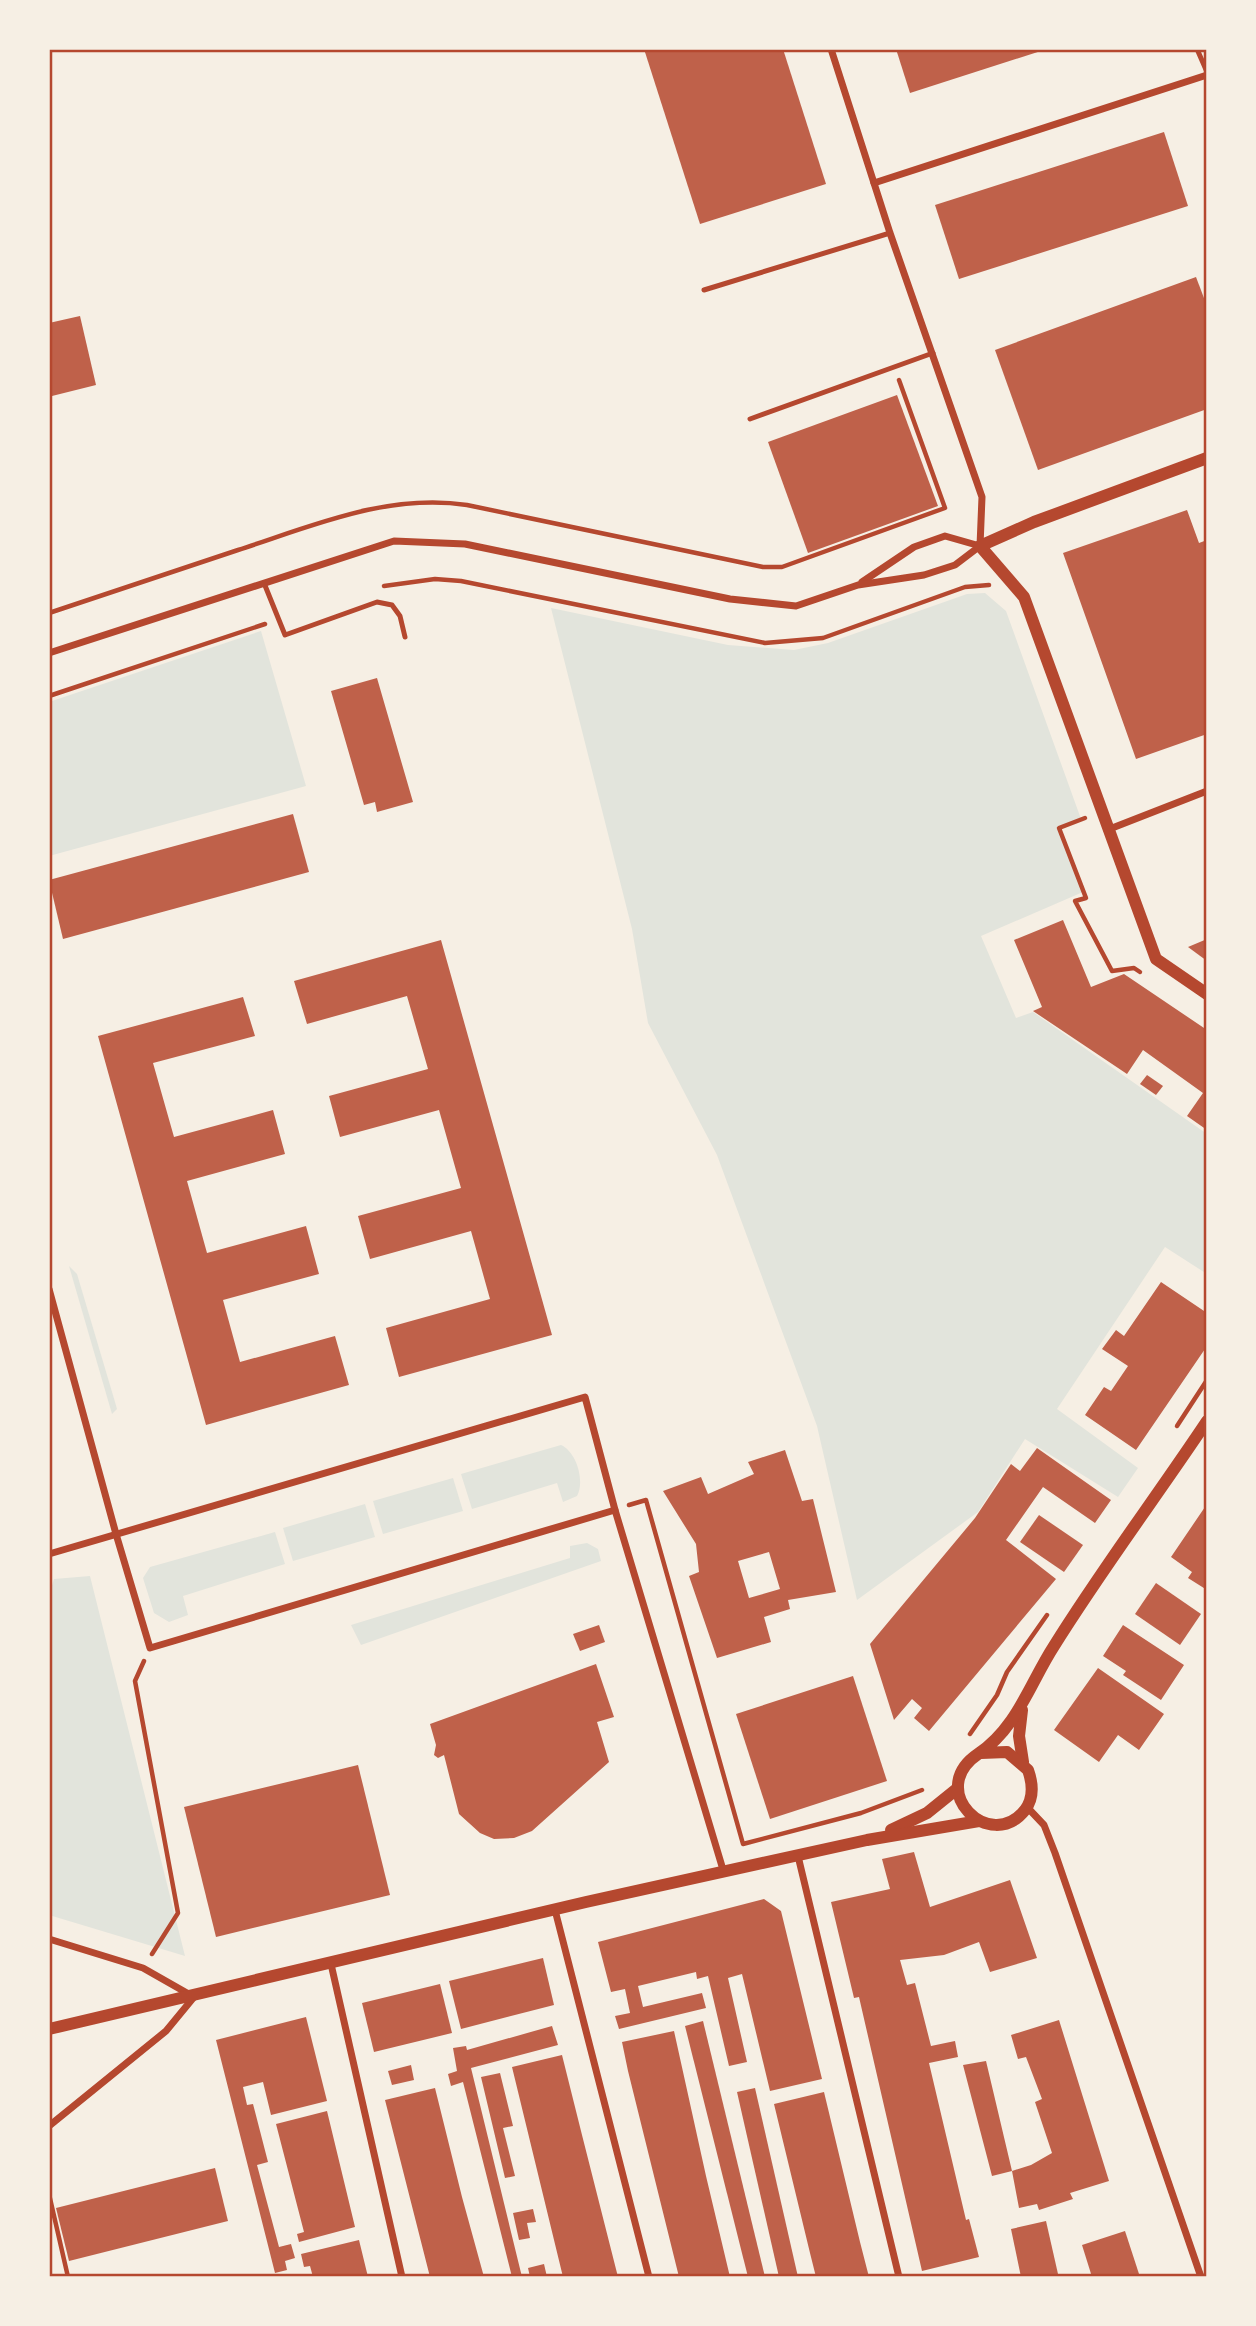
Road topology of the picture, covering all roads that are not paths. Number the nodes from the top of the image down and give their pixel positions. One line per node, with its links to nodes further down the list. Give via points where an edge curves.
1 (831, 49): 4 (street)
2 (1197, 49): 3 (lane)
3 (1207, 73): 4 (street)
4 (874, 183): 5 (street)
5 (890, 233): 6 (lane); 7 (street)
6 (704, 290)
7 (933, 353): 8 (lane); 10 (street, via 982,497)
8 (750, 419)
9 (1207, 458): 10 (street)
10 (980, 546): 12 (street, via 955,565 924,575); 12 (street, via 945,536 914,547); 16 (street, via 1024,597)
11 (264, 583): 12 (street, via 394,541 465,544 730,599 796,606); 13 (lane, via 285,635 377,602 392,605); 14 (street)
12 (858, 585)
13 (405, 637)
14 (49, 653)
15 (1207, 791): 16 (street)
16 (1107, 830): 17 (street, via 1156,959)
17 (1207, 994)
18 (49, 1289): 21 (street)
19 (1207, 1421): 23 (street, via 1053,1647)
20 (615, 1510): 21 (street, via 150,1648); 21 (street, via 585,1396); 31 (street)
21 (116, 1534): 22 (street)
22 (49, 1554)
23 (1023, 1703): 24 (street); 25 (street, via 1019,1735)
24 (981, 1753): 25 (street, via 999,1750); 26 (street, via 964,1767)
25 (1023, 1762): 27 (street, via 1032,1779)
26 (958, 1788): 28 (street, via 961,1801); 29 (street, via 927,1813)
27 (1027, 1807): 28 (street, via 1011,1821); 41 (street, via 1040,1818 1055,1853)
28 (979, 1821): 29 (street)
29 (867, 1840): 30 (street)
30 (798, 1856): 31 (street); 40 (street)
31 (724, 1874): 32 (street)
32 (555, 1910): 34 (street); 39 (street)
33 (49, 1939): 35 (street, via 143,1968)
34 (331, 1964): 35 (street); 38 (street)
35 (194, 1997): 36 (street); 37 (street, via 166,2031)
36 (49, 2029)
37 (49, 2126)
38 (401, 2277)
39 (649, 2277)
40 (899, 2277)
41 (1200, 2277)

